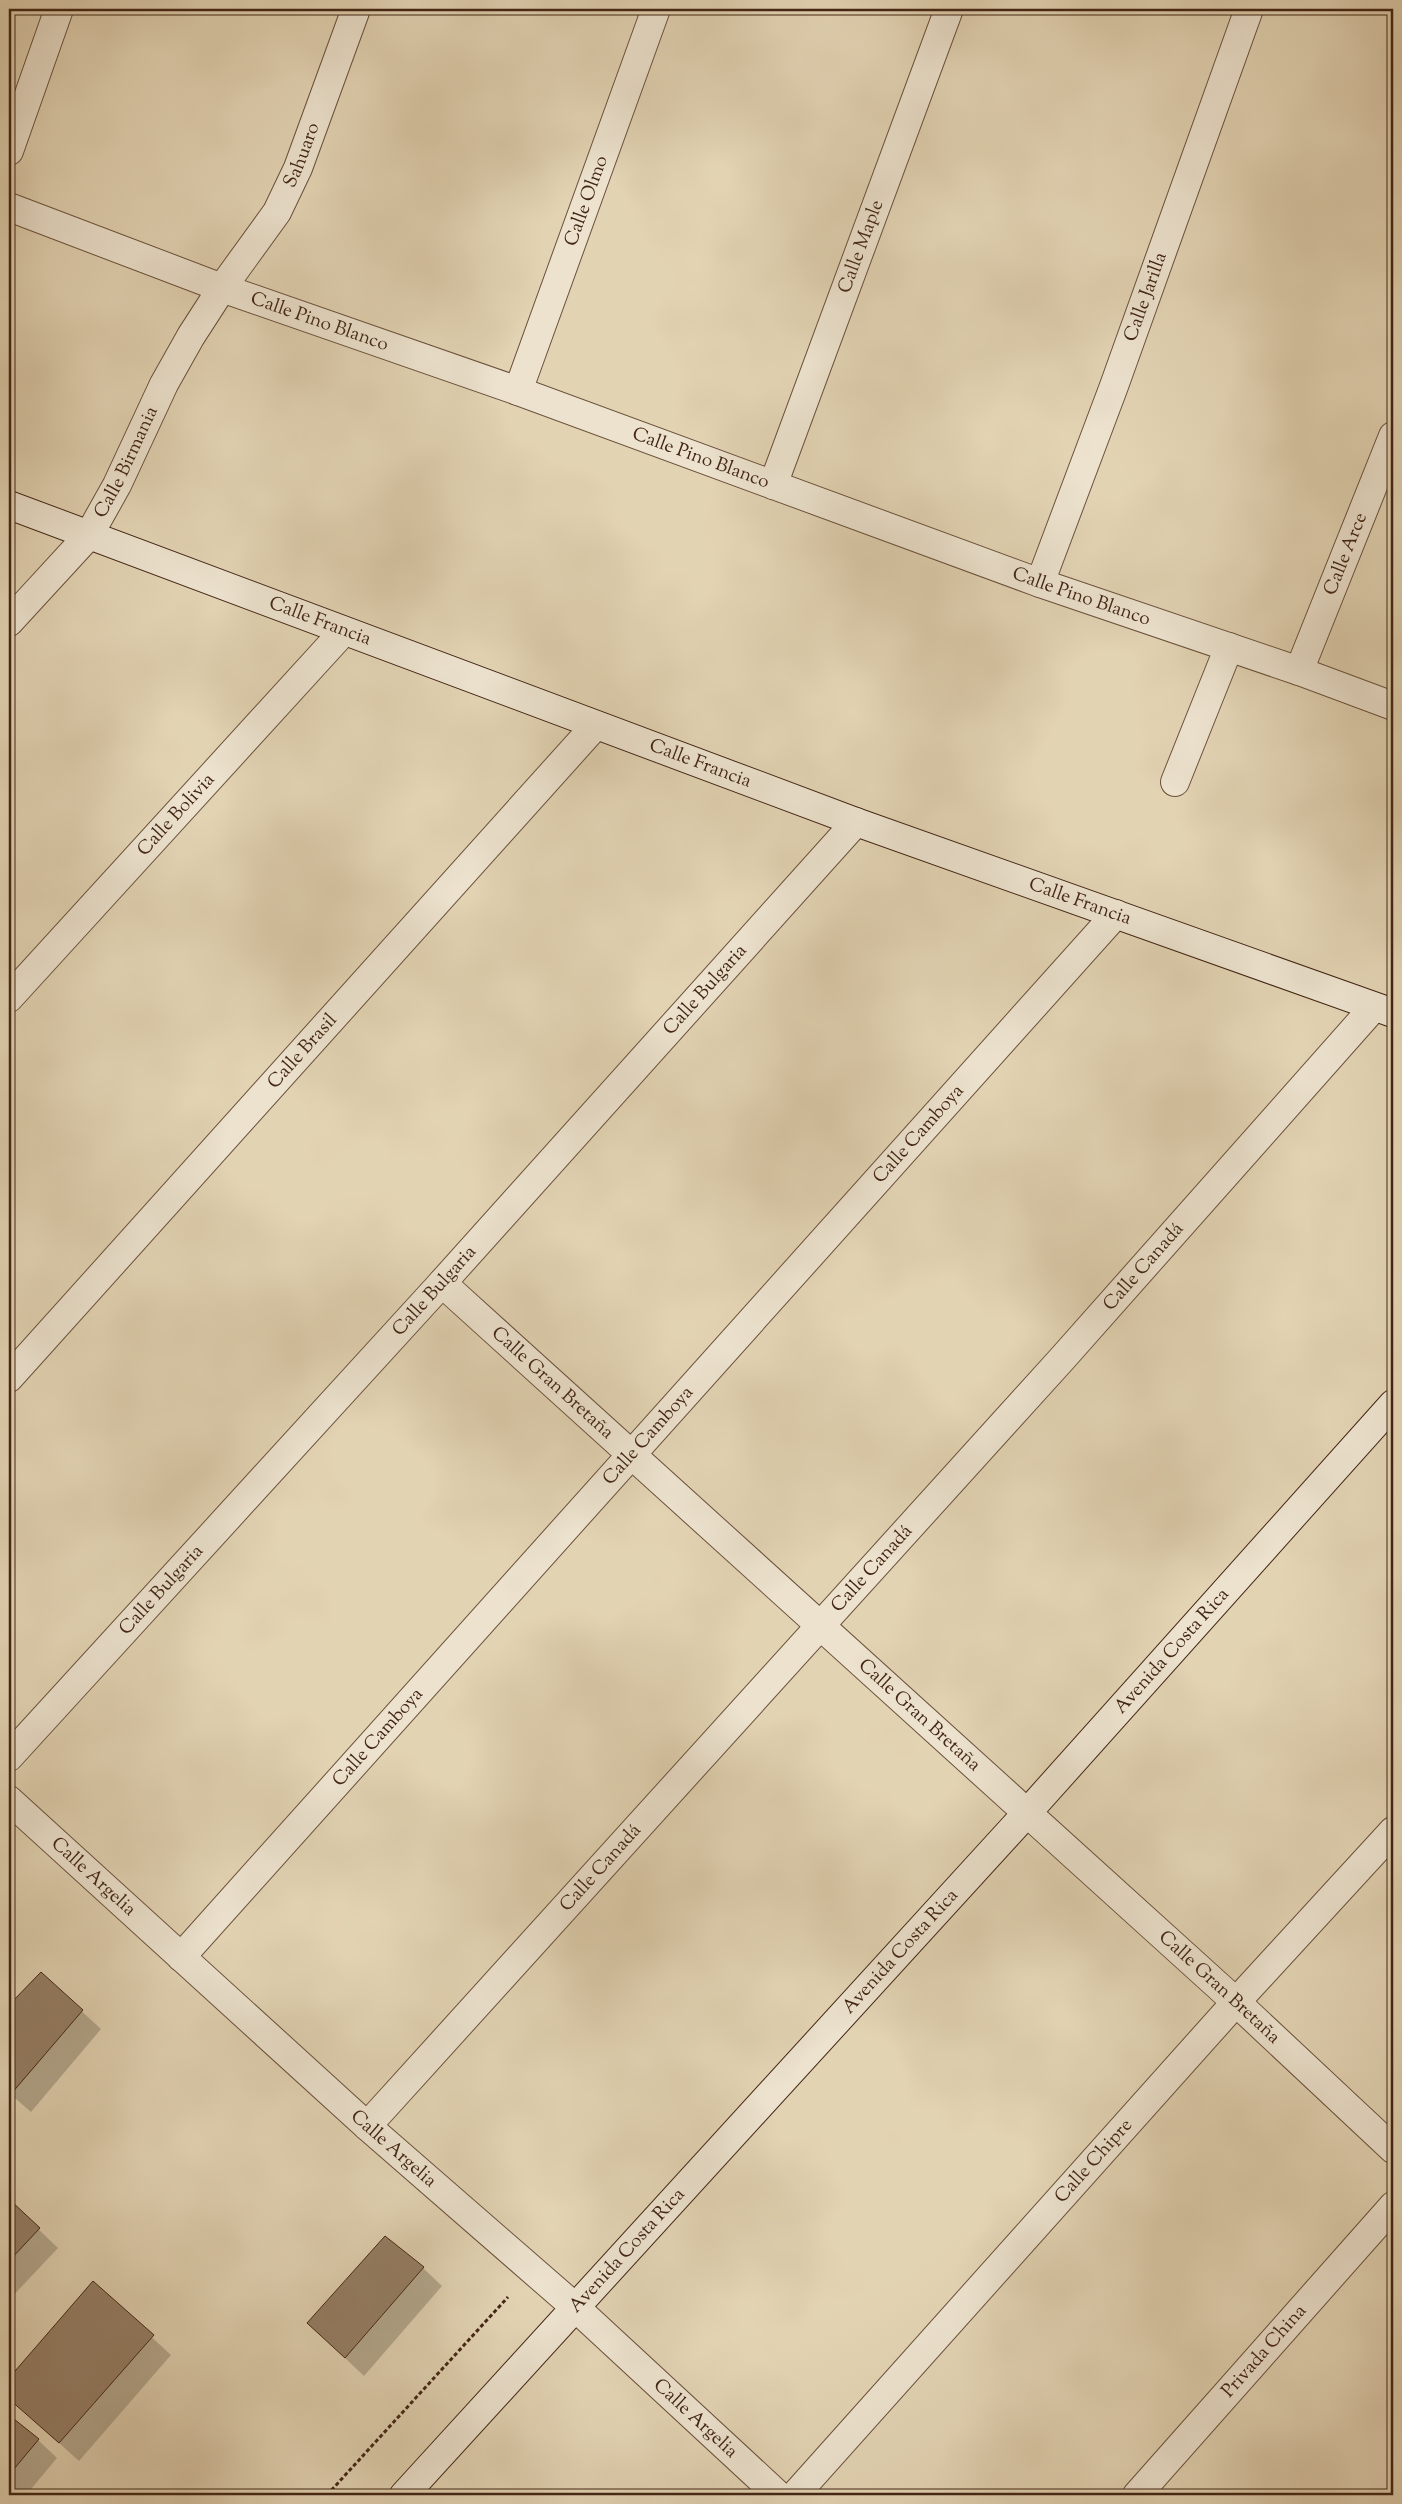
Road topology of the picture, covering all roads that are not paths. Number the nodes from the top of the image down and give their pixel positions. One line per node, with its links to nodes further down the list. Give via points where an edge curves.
1 (59, 9): 6 (street)
2 (356, 9): 8 (street, Sahuaro, via 298,168 281,203)
3 (656, 9): 9 (street, Calle Olmo)
4 (949, 9): 11 (street, Calle Maple)
5 (1249, 9): 14 (street, Calle Jarilla)
6 (9, 151)
7 (9, 207): 8 (street, Calle Pino Blanco)
8 (222, 288): 9 (street, Calle Pino Blanco); 13 (street, Calle Birmania, via 164,384)
9 (518, 391): 11 (street, Calle Pino Blanco)
10 (1393, 436): 18 (street, Calle Arce)
11 (773, 485): 14 (street, Calle Pino Blanco)
12 (9, 505): 13 (street, Calle Francia)
13 (89, 535): 15 (street, Calle Birmania); 16 (street, Calle Francia)
14 (1040, 583): 17 (street, Calle Pino Blanco)
15 (9, 622)
16 (343, 632): 20 (street, Calle Francia); 24 (street, Calle Bolivia)
17 (1229, 647): 18 (street, Calle Pino Blanco); 21 (street)
18 (1299, 671): 19 (street, Calle Pino Blanco)
19 (1393, 706)
20 (595, 726): 22 (street, Calle Francia); 27 (street, Calle Brasil)
21 (1175, 782)
22 (856, 822): 23 (street, Calle Francia); 26 (street, Calle Bulgaria)
23 (1116, 914): 25 (street, Calle Francia); 29 (street, Calle Camboya)
24 (9, 998)
25 (1384, 1010): 30 (street, Calle Canadá)
26 (442, 1283): 29 (street, Calle Gran Bretaña); 31 (street, Calle Bulgaria)
27 (9, 1378)
28 (1393, 1404): 33 (street, Avenida Costa Rica)
29 (630, 1455): 30 (street, Calle Gran Bretaña); 35 (street, Calle Camboya)
30 (818, 1626): 33 (street, Calle Gran Bretaña); 37 (street, Calle Canadá)
31 (9, 1757)
32 (9, 1800): 35 (street, Calle Argelia)
33 (1026, 1814): 36 (street, Calle Gran Bretaña); 40 (street, Avenida Costa Rica)
34 (1393, 1831): 36 (street, Calle Chipre)
35 (181, 1957): 37 (street, Calle Argelia)
36 (1236, 2002): 38 (street, Calle Gran Bretaña); 43 (street, Calle Chipre)
37 (367, 2126): 40 (street, Calle Argelia)
38 (1393, 2149)
39 (1393, 2206): 44 (street, Privada China)
40 (576, 2308): 41 (street, Avenida Costa Rica); 42 (street, Calle Argelia)
41 (404, 2495)
42 (778, 2495)
43 (795, 2495)
44 (1137, 2495)

